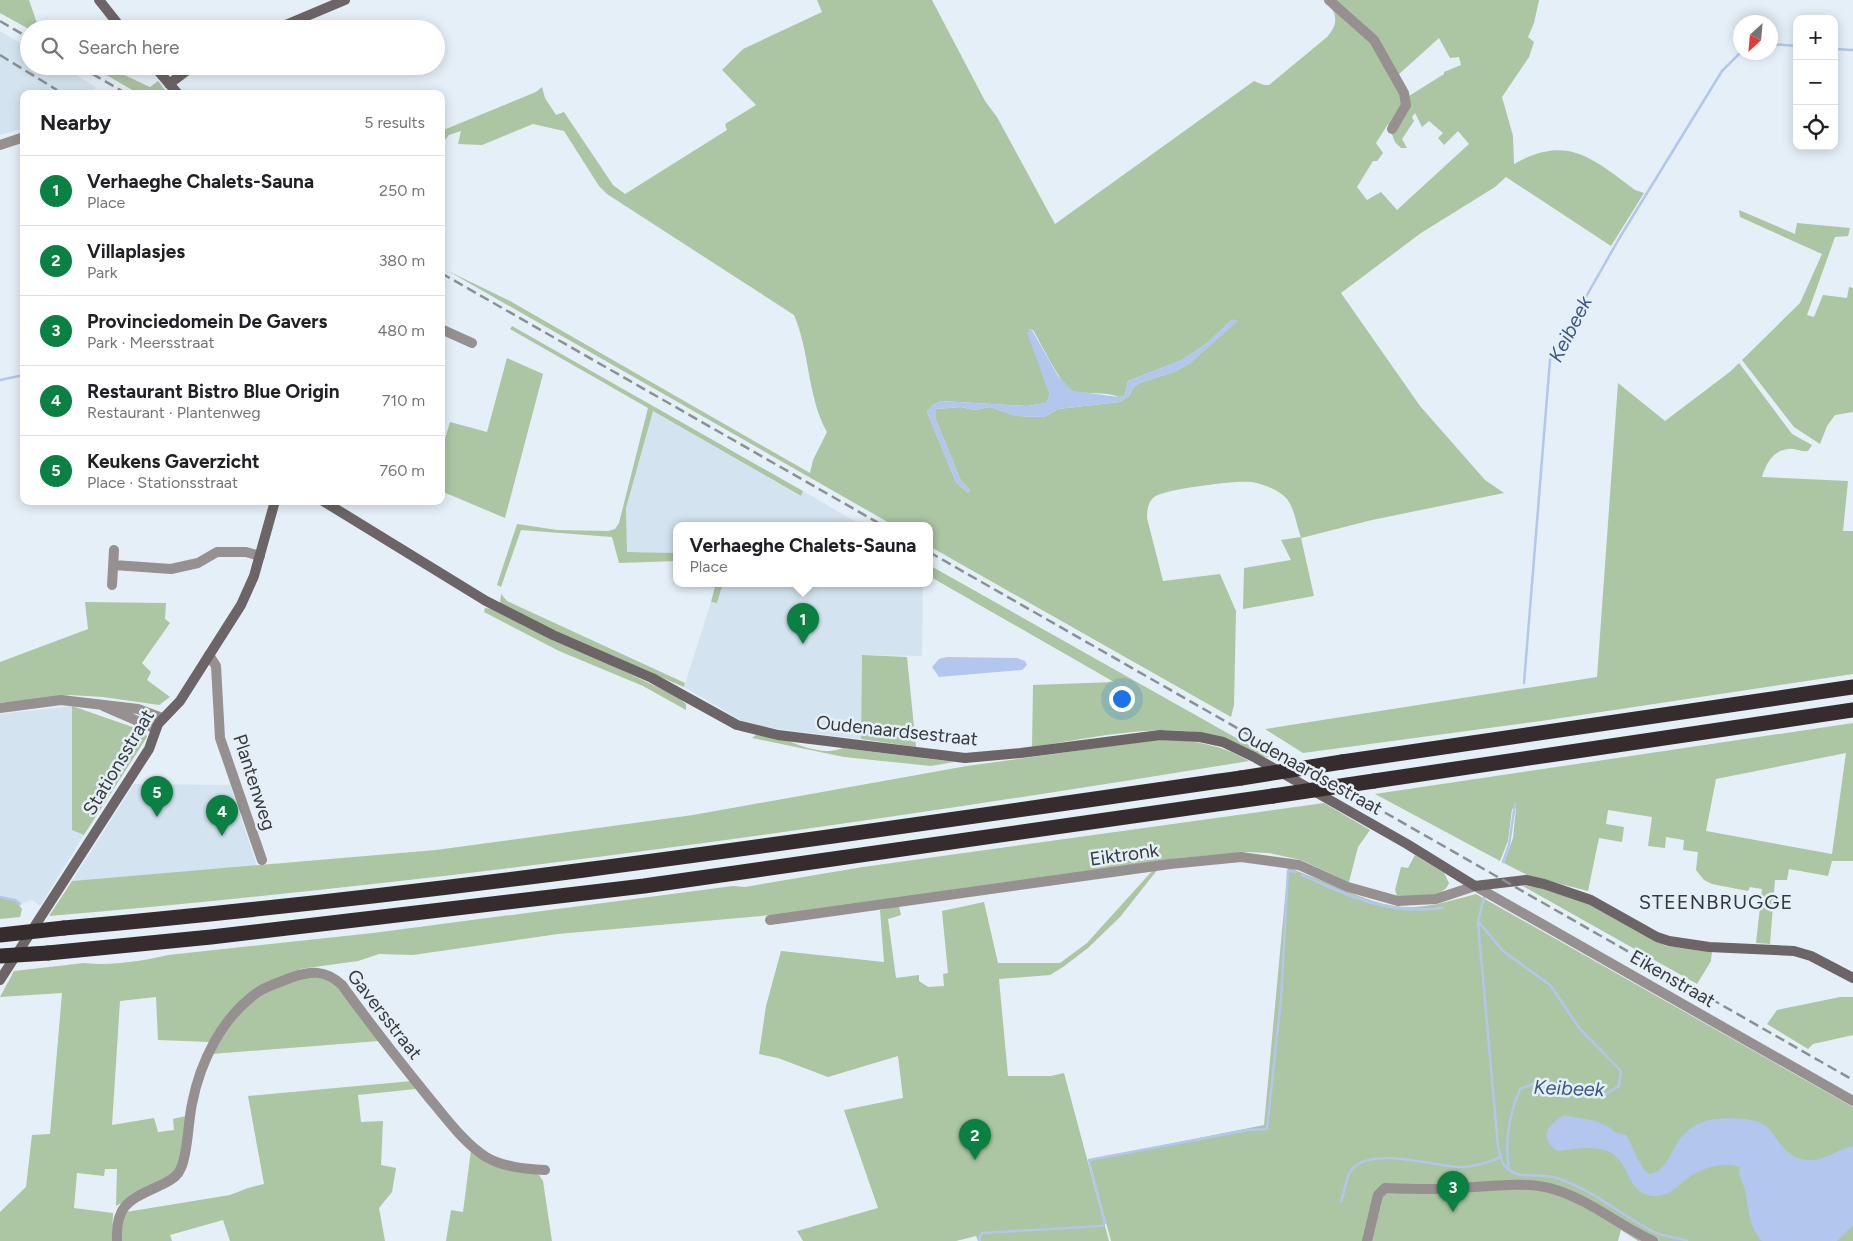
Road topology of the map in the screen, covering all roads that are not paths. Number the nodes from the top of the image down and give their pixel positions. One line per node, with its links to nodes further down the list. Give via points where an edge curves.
1 (99, 0): 4 (street)
2 (345, 0): 5 (street)
3 (1329, 0): 10 (street, via 1374,40 1404,93 1406,105)
4 (115, 20)
5 (297, 20)
6 (162, 75): 8 (street)
7 (181, 75): 8 (street)
8 (169, 84): 9 (street)
9 (174, 90)
10 (1392, 129)
11 (20, 138): 12 (street)
12 (0, 144)
13 (445, 331): 14 (street)
14 (472, 343)
15 (274, 505): 18 (street, Stationsstraat)
16 (330, 505): 29 (street, Oudenaardsestraat, via 486,601 553,635 652,678 737,725 778,735 965,758 1160,735 1179,734 1223,742 1262,761)
17 (114, 550): 19 (street)
18 (260, 556): 19 (street, via 246,552 217,552 198,563 171,569); 21 (street, Stationsstraat, via 241,605)
19 (114, 565): 20 (street)
20 (112, 585)
21 (209, 655): 26 (street, Stationsstraat, via 180,700); 28 (street, Plantenweg, via 216,666 220,738)
22 (1853, 687): 31 (highway, bridge, via 643,864 207,916)
23 (102, 706): 24 (street, via 61,700); 26 (street, via 138,709); 27 (street)
24 (0, 708)
25 (1853, 710): 32 (highway, bridge, via 644,886 211,937)
26 (162, 718): 27 (street, Stationsstraat)
27 (156, 729): 34 (street, Stationsstraat, via 149,749)
28 (262, 860)
29 (1475, 886): 30 (street, Eiktronk, via 1436,899 1398,901 1348,887 1299,865 1241,857); 33 (street, via 1526,880 1555,886 1591,900 1669,941 1709,947 1794,951 1811,956); 35 (street, Eikenstraat)
30 (770, 920)
31 (0, 935)
32 (0, 956)
33 (1853, 978)
34 (0, 980)
35 (1853, 1101)
36 (545, 1170): 37 (street, Gaversstraat, via 502,1164 473,1147 400,1063 342,984 333,976 306,972 259,992 219,1035 200,1073 182,1168 174,1178 123,1208 116,1224)
37 (117, 1241)
38 (1367, 1241): 39 (street, via 1378,1195 1385,1188 1435,1190 1532,1186 1555,1190 1584,1202)
39 (1653, 1241)

